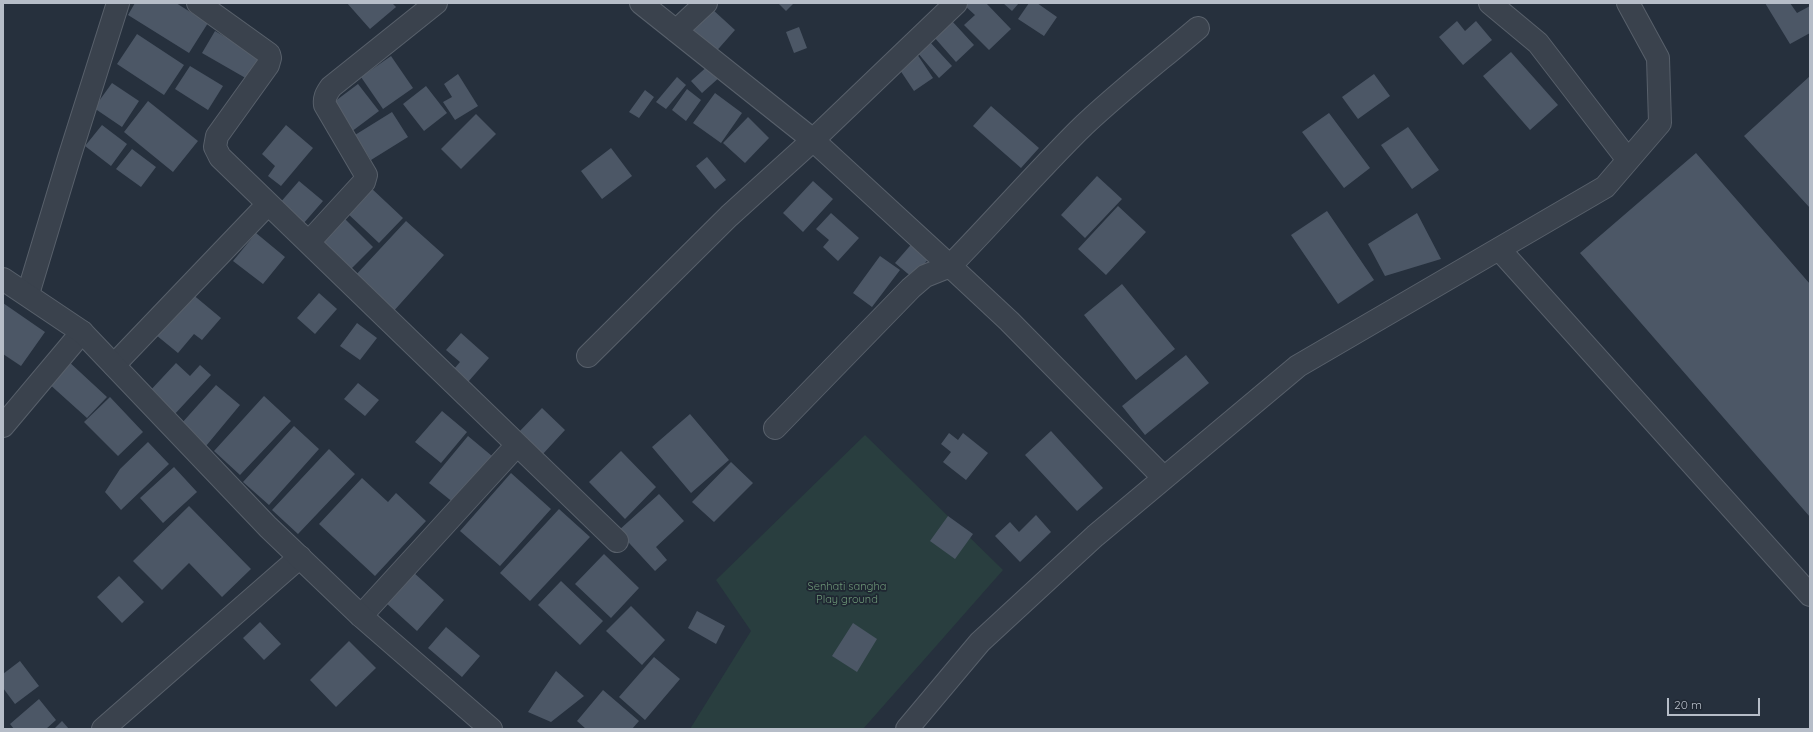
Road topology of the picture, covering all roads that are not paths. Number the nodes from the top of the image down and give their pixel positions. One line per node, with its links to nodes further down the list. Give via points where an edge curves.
1 (118, 3): 18 (street)
2 (198, 3): 13 (street, via 270,56 268,65 217,136 214,144 220,157)
3 (436, 3): 14 (street, via 326,94 325,105 366,175 364,182)
4 (641, 3): 10 (street)
5 (706, 3): 10 (street)
6 (956, 3): 11 (street)
7 (1490, 3): 12 (street, via 1538,43)
8 (1628, 3): 12 (street, via 1658,58 1660,123)
9 (1198, 28): 16 (street, via 1080,130 1036,173 1000,215)
10 (676, 31): 11 (street)
11 (813, 140): 16 (street); 20 (street, via 729,216)
12 (1628, 160): 15 (street, via 1605,187)
13 (268, 204): 14 (street); 21 (street)
14 (309, 242): 24 (street)
15 (1499, 249): 25 (street, via 1298,366); 28 (street)
16 (950, 266): 23 (street, via 925,276 911,288); 25 (street, via 1009,321)
17 (3, 279): 18 (street)
18 (28, 294): 19 (street)
19 (82, 332): 21 (street); 22 (street)
20 (588, 356)
21 (114, 365): 27 (street)
22 (3, 426)
23 (774, 428)
24 (517, 444): 26 (street); 29 (street)
25 (1164, 478): 32 (street, via 1095,536 980,642)
26 (617, 541)
27 (300, 557): 29 (street); 30 (street)
28 (1810, 595)
29 (361, 616): 31 (street)
30 (103, 729)
31 (491, 729)
32 (907, 729)

